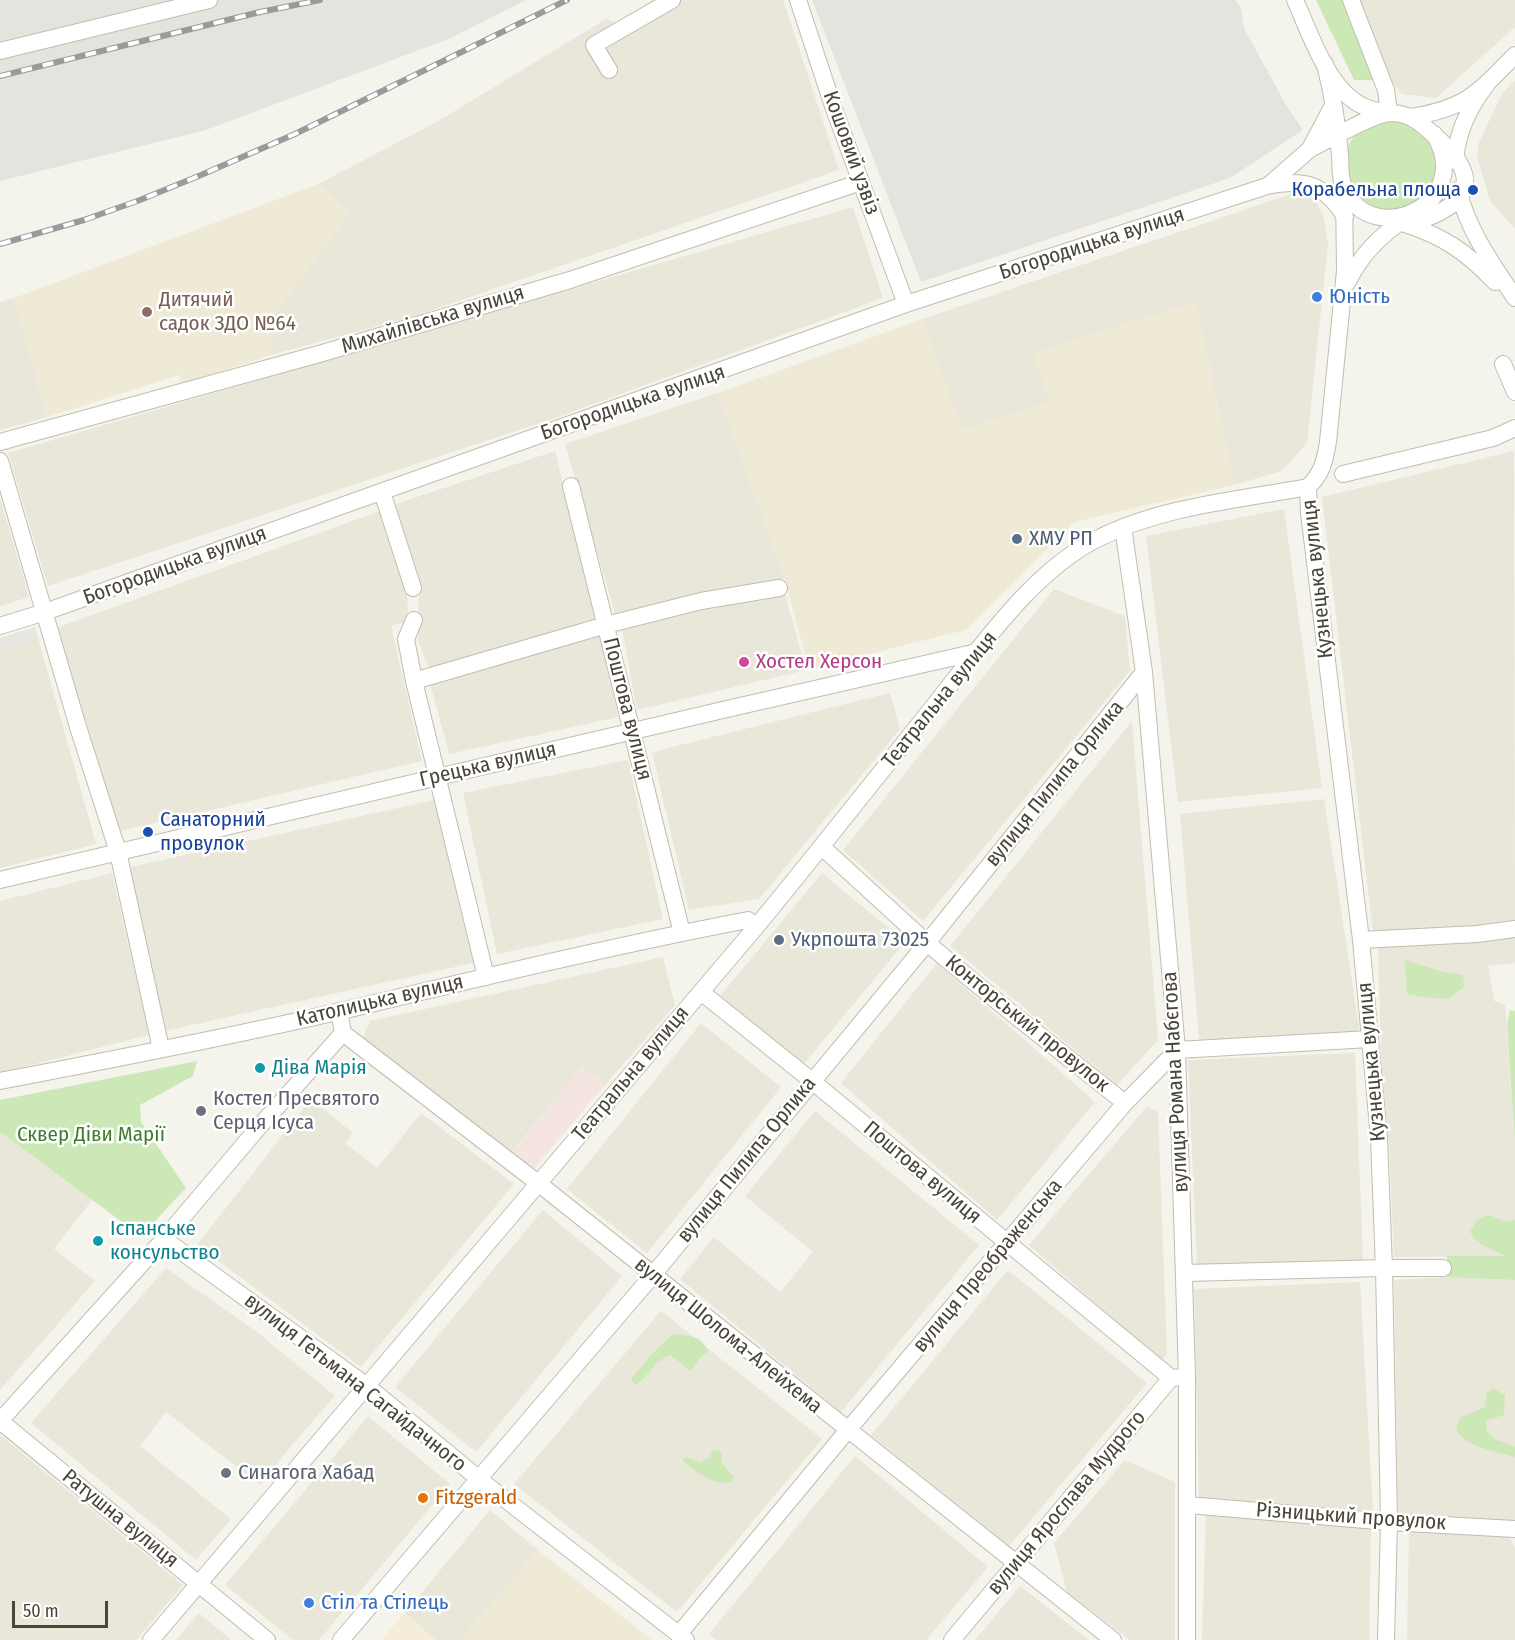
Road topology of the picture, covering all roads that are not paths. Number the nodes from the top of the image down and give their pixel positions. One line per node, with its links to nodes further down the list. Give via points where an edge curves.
1 (209, 0): 6 (street)
2 (672, 0): 9 (street, via 594,45)
3 (798, 0): 19 (street, Кошовий узвіз)
4 (1295, 0): 8 (street)
5 (1351, 0): 12 (street, via 1386,90)
6 (0, 51)
7 (1515, 55): 10 (street)
8 (1325, 64): 11 (street); 12 (street, via 1336,83 1361,106)
9 (609, 70)
10 (1487, 84): 13 (street, via 1456,106); 18 (street, via 1466,117)
11 (1332, 106): 15 (street); 16 (street, Богородицька вулиця)
12 (1389, 113): 13 (street); 14 (street)
13 (1410, 117): 18 (street, via 1434,134)
14 (1357, 126): 15 (street, Богородицька вулиця); 17 (street)
15 (1337, 136): 16 (street, Богородицька вулиця); 17 (street)
16 (1310, 149): 21 (street, Богородицька вулиця)
17 (1340, 156): 22 (street, via 1339,173)
18 (1449, 168): 23 (street); 23 (street, via 1463,170 1465,185); 25 (street, via 1431,201 1418,211)
19 (861, 182): 30 (street, Кошовий узвіз); 34 (street, Михайлівська вулиця, via 570,280)
20 (1297, 182): 21 (street, Богородицька вулиця); 22 (street, Богородицька вулиця); 24 (street, Богородицька вулиця, via 1324,191)
21 (1267, 186): 30 (street, Богородицька вулиця)
22 (1344, 189): 24 (street); 25 (street, via 1368,213)
23 (1460, 197): 25 (street, via 1433,216 1415,221); 29 (street, via 1474,235)
24 (1345, 217): 28 (street)
25 (1392, 220): 26 (street); 27 (street)
26 (1422, 230): 27 (street); 29 (street, via 1456,246)
27 (1380, 237): 28 (street, via 1355,266)
28 (1344, 289): 38 (street, via 1324,464)
29 (1515, 300)
30 (906, 304): 39 (street, Богородицька вулиця)
31 (1503, 364): 32 (street)
32 (1515, 392)
33 (1515, 428): 36 (street, via 1493,438)
34 (0, 442)
35 (0, 461): 43 (street)
36 (1343, 474)
37 (571, 486): 45 (street, Поштова вулиця)
38 (1308, 487): 40 (street, Театральна вулиця, via 1170,512); 58 (street, Кузнецька вулиця)
39 (381, 492): 41 (street); 43 (street, Богородицька вулиця)
40 (1123, 527): 47 (street, Театральна вулиця, via 1056,566); 48 (street, вулиця Романа Набєгова)
41 (413, 588)
42 (779, 588): 45 (street)
43 (45, 612): 46 (street, Богородицька вулиця); 53 (street)
44 (414, 620): 49 (street, via 406,639)
45 (606, 625): 49 (street); 50 (street, Поштова вулиця)
46 (0, 626)
47 (977, 652): 50 (street, Грецька вулиця); 52 (street, Театральна вулиця)
48 (1144, 672): 59 (street, вулиця Пилипа Орлика); 66 (street, вулиця Романа Набєгова)
49 (414, 681): 51 (street)
50 (633, 731): 51 (street, Грецька вулиця); 57 (street, Поштова вулиця)
51 (439, 776): 53 (street, Грецька вулиця); 60 (street)
52 (822, 847): 55 (street, Театральна вулиця); 59 (street, Конторський провулок)
53 (118, 852): 54 (street, Грецька вулиця); 65 (street)
54 (0, 879)
55 (756, 927): 57 (street, Католицька вулиця, via 748,920); 61 (street, Театральна вулиця)
56 (1515, 929): 58 (street)
57 (682, 933): 60 (street, Католицька вулиця)
58 (1362, 940): 64 (street, Кузнецька вулиця)
59 (927, 943): 68 (street, вулиця Пилипа Орлика); 69 (street, Конторський провулок)
60 (486, 977): 62 (street, Католицька вулиця)
61 (701, 992): 68 (street, Поштова вулиця); 70 (street, Театральна вулиця)
62 (339, 1011): 63 (street); 65 (street, Католицька вулиця)
63 (343, 1033): 70 (street, вулиця Шолома-Алейхема); 71 (street)
64 (1370, 1039): 66 (street); 73 (street, Кузнецька вулиця)
65 (161, 1050): 67 (street, Католицька вулиця)
66 (1177, 1050): 69 (street, вулиця Преображенська); 75 (street, вулиця Романа Набєгова)
67 (0, 1081)
68 (812, 1081): 72 (street, Поштова вулиця); 76 (street, вулиця Пилипа Орлика)
69 (1125, 1103): 72 (street, вулиця Преображенська)
70 (538, 1183): 76 (street, вулиця Шолома-Алейхема); 78 (street, Театральна вулиця)
71 (164, 1239): 78 (street, вулиця Гетьмана Сагайдачного); 79 (street)
72 (1007, 1244): 77 (street, Поштова вулиця); 80 (street, вулиця Преображенська)
73 (1384, 1268): 74 (street); 75 (street); 83 (street, Кузнецька вулиця)
74 (1443, 1268)
75 (1185, 1274): 77 (street, вулиця Романа Набєгова)
76 (652, 1276): 80 (street, вулиця Шолома-Алейхема); 81 (street, вулиця Пилипа Орлика)
77 (1179, 1377): 82 (street, вулиця Романа Набєгова); 85 (street, вулиця Ярослава Мудрого)
78 (366, 1386): 81 (street, вулиця Гетьмана Сагайдачного); 86 (street, Театральна вулиця)
79 (0, 1421): 86 (street, Ратушна вулиця)
80 (847, 1431): 85 (street, вулиця Шолома-Алейхема); 87 (street, вулиця Преображенська)
81 (479, 1479): 87 (street, вулиця Гетьмана Сагайдачного); 90 (street, вулиця Пилипа Орлика)
82 (1188, 1505): 83 (street, Різницький провулок); 93 (street, вулиця Романа Набєгова)
83 (1389, 1522): 84 (street, Різницький провулок); 94 (street, Кузнецька вулиця)
84 (1512, 1532)
85 (1017, 1563): 91 (street, вулиця Ярослава Мудрого); 92 (street, вулиця Шолома-Алейхема)
86 (199, 1583): 88 (street, Театральна вулиця); 89 (street, Ратушна вулиця)
87 (683, 1637)
88 (151, 1640)
89 (267, 1640)
90 (341, 1640)
91 (952, 1640)
92 (1113, 1640)
93 (1187, 1640)
94 (1386, 1640)

